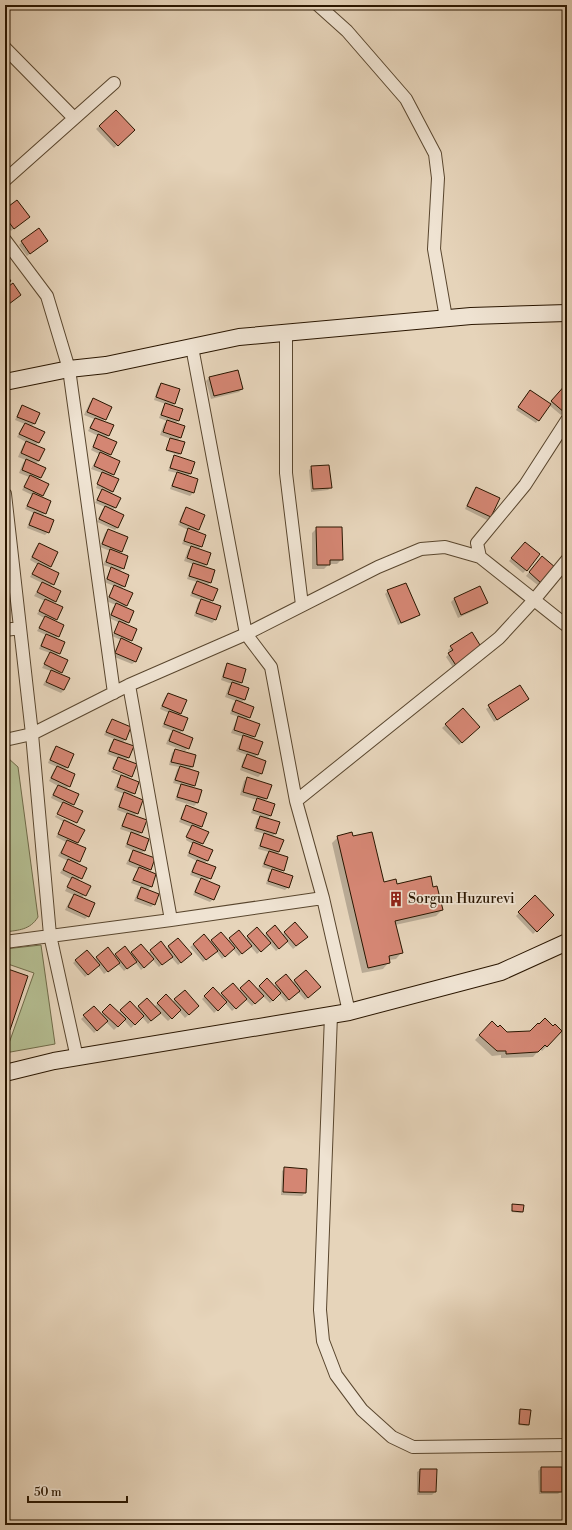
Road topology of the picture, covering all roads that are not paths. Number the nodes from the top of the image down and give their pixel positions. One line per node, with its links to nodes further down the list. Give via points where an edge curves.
1 (318, 5): 8 (street, via 347,31 406,99 435,154 438,178 434,249)
2 (5, 48): 4 (street)
3 (114, 83): 4 (street)
4 (74, 118): 5 (street)
5 (5, 180)
6 (5, 240): 11 (street, via 47,296)
7 (567, 313): 8 (street)
8 (446, 318): 9 (street)
9 (286, 333): 10 (street, via 239,337); 18 (street, via 286,473)
10 (192, 347): 11 (street, via 106,365); 22 (street)
11 (69, 369): 12 (street); 24 (street)
12 (5, 382)
13 (567, 420): 15 (street, via 525,485 477,543)
14 (5, 494): 20 (street)
15 (480, 557): 17 (street); 18 (street, via 445,547 421,549 378,567)
16 (567, 560): 17 (street)
17 (534, 600): 19 (street); 27 (street, via 498,638)
18 (302, 605): 22 (street)
19 (567, 626)
20 (20, 628): 21 (street); 25 (street)
21 (5, 630)
22 (246, 634): 23 (street); 27 (street, via 271,667)
23 (129, 685): 24 (street); 29 (street)
24 (114, 693): 25 (street)
25 (32, 734): 26 (street); 30 (street)
26 (5, 740)
27 (296, 801): 28 (street)
28 (322, 898): 29 (street); 33 (street)
29 (171, 920): 30 (street)
30 (50, 935): 31 (street); 35 (street)
31 (5, 942)
32 (567, 942): 33 (street, via 501,972)
33 (349, 1012): 34 (street)
34 (331, 1015): 35 (street); 37 (street, via 320,1310 323,1341 336,1375 362,1410 392,1437 413,1447)
35 (77, 1058): 36 (street)
36 (5, 1073)
37 (567, 1446)

